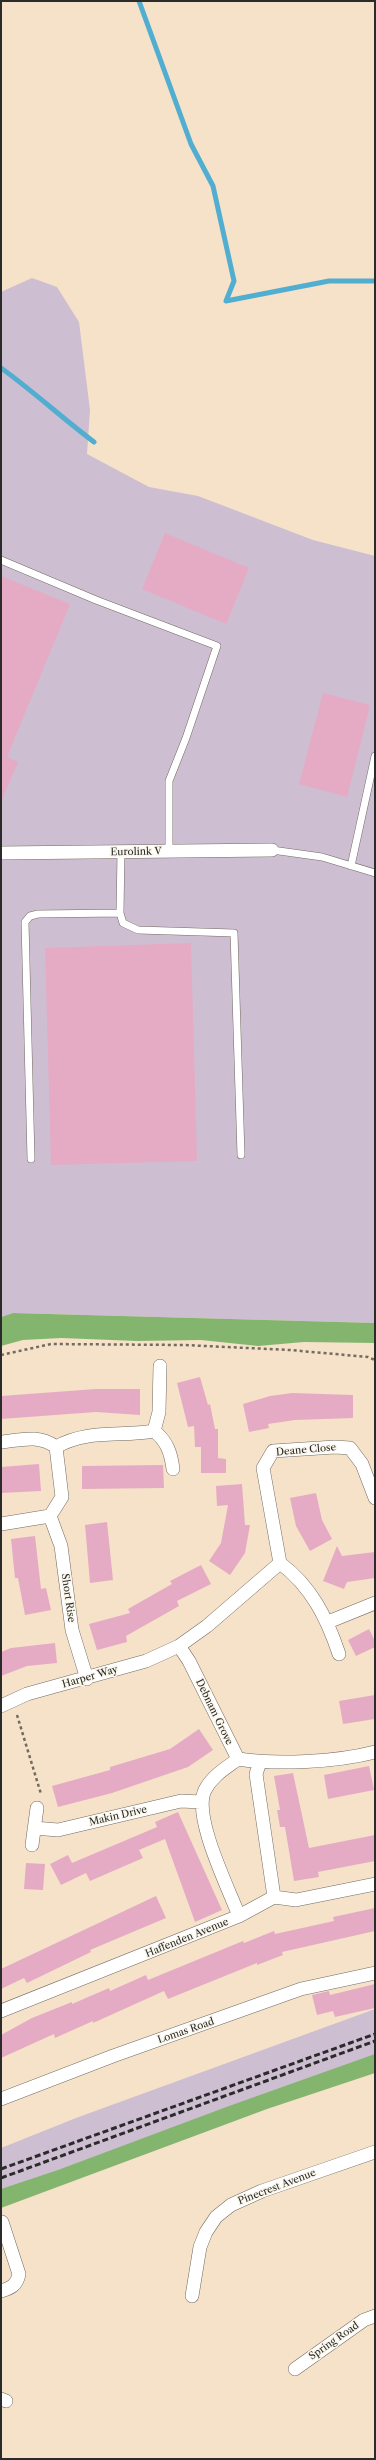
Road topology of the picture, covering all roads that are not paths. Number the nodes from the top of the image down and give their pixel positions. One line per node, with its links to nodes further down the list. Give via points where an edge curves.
1 (1, 560): 4 (lane, via 96,600 217,646 169,780)
2 (375, 756): 7 (lane)
3 (272, 850): 4 (street, Eurolink V); 7 (lane, via 322,857)
4 (169, 851): 5 (street, Eurolink V)
5 (121, 852): 6 (street, Eurolink V); 9 (lane)
6 (1, 853)
7 (352, 866): 8 (lane)
8 (375, 873)
9 (120, 912): 10 (lane, via 122,923 138,930 234,932); 11 (lane, via 38,914 30,916 25,922)
10 (241, 1155)
11 (31, 1159)
12 (160, 1366): 13 (street, via 159,1412)
13 (154, 1431): 15 (street, via 82,1436); 16 (street, via 162,1437 172,1454)
14 (1, 1442): 15 (street, via 36,1438)
15 (56, 1447): 18 (street, via 62,1497)
16 (173, 1469)
17 (375, 1498): 20 (street, Deane Close, via 362,1464 350,1448 273,1451 263,1468)
18 (50, 1516): 19 (street); 25 (street, Short Rise, via 60,1546 72,1630)
19 (1, 1524)
20 (280, 1563): 22 (street, via 293,1572 317,1601); 23 (street, via 207,1626)
21 (375, 1603): 22 (street)
22 (328, 1622): 24 (street)
23 (179, 1646): 25 (street, Harper Way, via 146,1661); 28 (street, Debnam Grove)
24 (339, 1654)
25 (87, 1679): 26 (street, Harper Way, via 27,1694)
26 (7, 1703)
27 (375, 1752): 29 (street, via 305,1761)
28 (238, 1759): 29 (street); 30 (street, via 214,1778 205,1790)
29 (260, 1762): 35 (street, via 256,1774)
30 (201, 1802): 32 (street, Makin Drive, via 181,1801 58,1830); 36 (street, via 204,1827)
31 (37, 1808): 32 (street)
32 (34, 1828): 33 (street)
33 (32, 1845)
34 (375, 1884): 35 (street, via 296,1900)
35 (274, 1897): 36 (street, Haffenden Avenue)
36 (239, 1916): 38 (street, Haffenden Avenue)
37 (375, 1973): 39 (street, Lomas Road, via 301,1990 113,2056)
38 (1, 2011)
39 (1, 2099)
40 (375, 2152): 43 (street, Pinecrest Avenue, via 262,2191 231,2205 216,2217 206,2232 200,2248)
41 (2, 2222): 42 (street, via 19,2274 18,2281 12,2287)
42 (1, 2291)
43 (192, 2296)
44 (375, 2316): 45 (street, Spring Road, via 364,2320)
45 (295, 2369)

